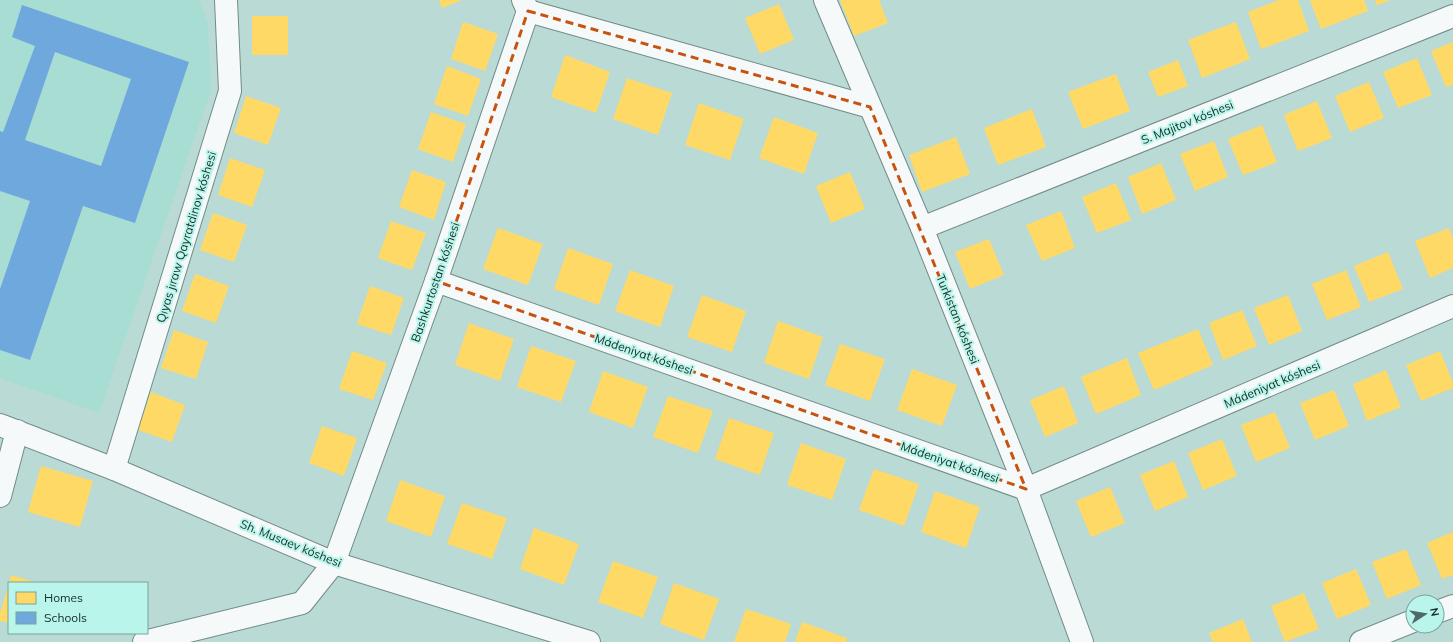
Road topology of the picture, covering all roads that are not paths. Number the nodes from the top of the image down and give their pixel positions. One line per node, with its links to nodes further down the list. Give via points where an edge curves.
1 (226, 0): 10 (street, Qıyas jıraw Qayratdinov kóshesi, via 230,91)
2 (825, 0): 5 (street, Turkistan kóshesi)
3 (526, 6): 5 (street); 7 (street, Bashkurtostan kóshesi)
4 (1453, 16): 6 (street, S. Majitov kóshesi)
5 (870, 107): 6 (street, Turkistan kóshesi)
6 (922, 228): 11 (street, Turkistan kóshesi)
7 (436, 281): 11 (street, Mádeniyat kóshesi); 13 (street, Bashkurtostan kóshesi)
8 (1453, 306): 11 (street, Mádeniyat kóshesi)
9 (8, 428): 10 (street, Sh. Musaev kóshesi); 12 (street)
10 (114, 469): 13 (street, Sh. Musaev kóshesi)
11 (1026, 489): 17 (street, Turkistan kóshesi)
12 (0, 496)
13 (334, 562): 15 (street, Bashkurtostan kóshesi, via 302,603); 16 (street, Sh. Musaev kóshesi)
14 (1405, 625): 18 (street)
15 (144, 642)
16 (589, 642)
17 (1082, 642)
18 (1361, 642)

